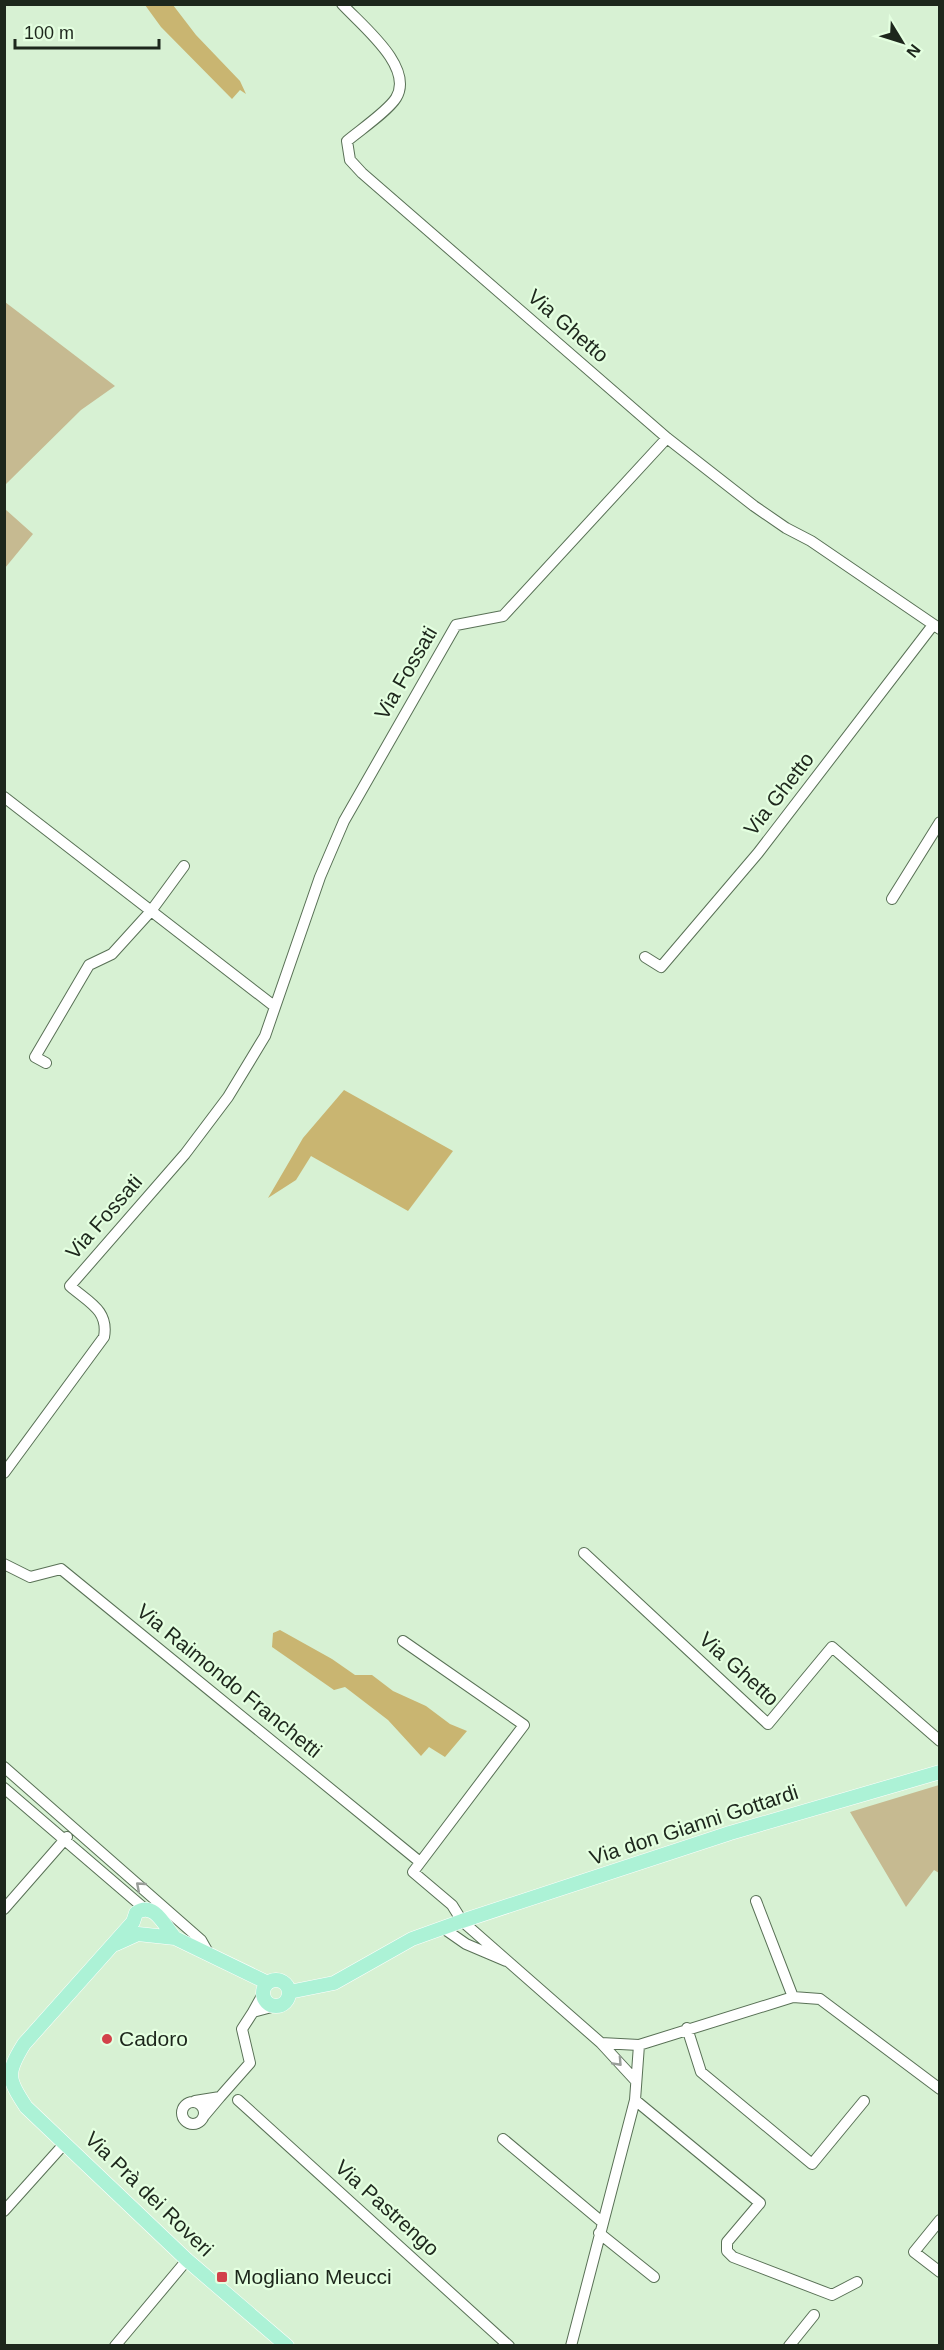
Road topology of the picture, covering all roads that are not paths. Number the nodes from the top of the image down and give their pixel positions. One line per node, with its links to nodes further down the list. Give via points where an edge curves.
1 (342, 4): 2 (street, Via Ghetto, via 396,64 401,82 396,98 347,141 350,159)
2 (667, 438): 3 (street, Via Ghetto, via 754,506); 10 (street, Via Fossati, via 503,616 456,625 344,820)
3 (938, 628): 9 (street, Via Ghetto, via 661,967)
4 (4, 797): 8 (street)
5 (939, 822): 7 (street)
6 (184, 866): 8 (street)
7 (892, 899)
8 (151, 911): 10 (street); 11 (street, via 112,954 89,965 35,1057)
9 (645, 957)
10 (274, 1006): 12 (street, Via Fossati, via 265,1036 228,1097 185,1154 70,1286 102,1314 106,1323 104,1337)
11 (46, 1063)
12 (4, 1473)
13 (585, 1553): 16 (street, Via Ghetto, via 768,1724 832,1647)
14 (4, 1564): 22 (street, Via Raimondo Franchetti, via 30,1577 61,1569)
15 (403, 1641): 22 (street, via 524,1725)
16 (939, 1740)
17 (4, 1767): 20 (street)
18 (939, 1772): 27 (main road, Via don Gianni Gottardi, via 730,1833)
19 (4, 1788): 21 (street)
20 (74, 1829): 21 (street); 31 (street, one-way to 20, via 201,1940)
21 (64, 1841): 24 (street); 25 (street, via 122,1892)
22 (420, 1862): 27 (street, via 414,1872 452,1905)
23 (756, 1901): 35 (street)
24 (4, 1909)
25 (137, 1920): 26 (main road, via 156,1913); 29 (main road, via 146,1936); 50 (main road, Via Prà dei Roveri, via 24,2044 11,2066 9,2078 26,2107)
26 (159, 1920): 29 (main road); 30 (main road)
27 (462, 1921): 28 (main road, Via don Gianni Gottardi); 32 (street)
28 (443, 1928): 32 (street, via 466,1944); 34 (main road, Via don Gianni Gottardi, via 412,1939 334,1983)
29 (154, 1934): 30 (main road)
30 (176, 1938): 31 (main road)
31 (210, 1957): 33 (main road)
32 (512, 1963): 39 (street)
33 (265, 1988): 34 (main road, via 275,1980 283,1982); 36 (main road, via 269,2004); 37 (street)
34 (289, 1992): 36 (main road, via 287,2000)
35 (793, 1997): 38 (street); 42 (street, via 820,1999)
36 (279, 2006): 37 (street)
37 (253, 2012): 43 (street, via 242,2029 250,2063)
38 (687, 2028): 40 (street); 47 (street, via 702,2072 812,2164)
39 (601, 2043): 40 (street); 41 (street, one-way to 41)
40 (639, 2045): 41 (street)
41 (636, 2081): 45 (street)
42 (939, 2089)
43 (220, 2097): 46 (street); 48 (street)
44 (238, 2100): 61 (street, Via Pastrengo)
45 (635, 2100): 53 (street); 57 (street, via 760,2203 727,2242 729,2254 832,2295)
46 (194, 2101): 48 (street, via 203,2107); 48 (street, via 184,2107 183,2118 195,2124)
47 (864, 2101)
48 (204, 2116)
49 (503, 2139): 53 (street)
50 (65, 2143): 51 (street); 54 (main road, Via Prà dei Roveri)
51 (4, 2211)
52 (939, 2220): 55 (street, via 914,2252)
53 (601, 2227): 56 (street); 62 (street)
54 (187, 2260): 59 (street); 60 (main road, Via Prà dei Roveri)
55 (939, 2272)
56 (654, 2277)
57 (857, 2282)
58 (814, 2315): 63 (street)
59 (115, 2346)
60 (287, 2346)
61 (509, 2346)
62 (571, 2346)
63 (789, 2346)

